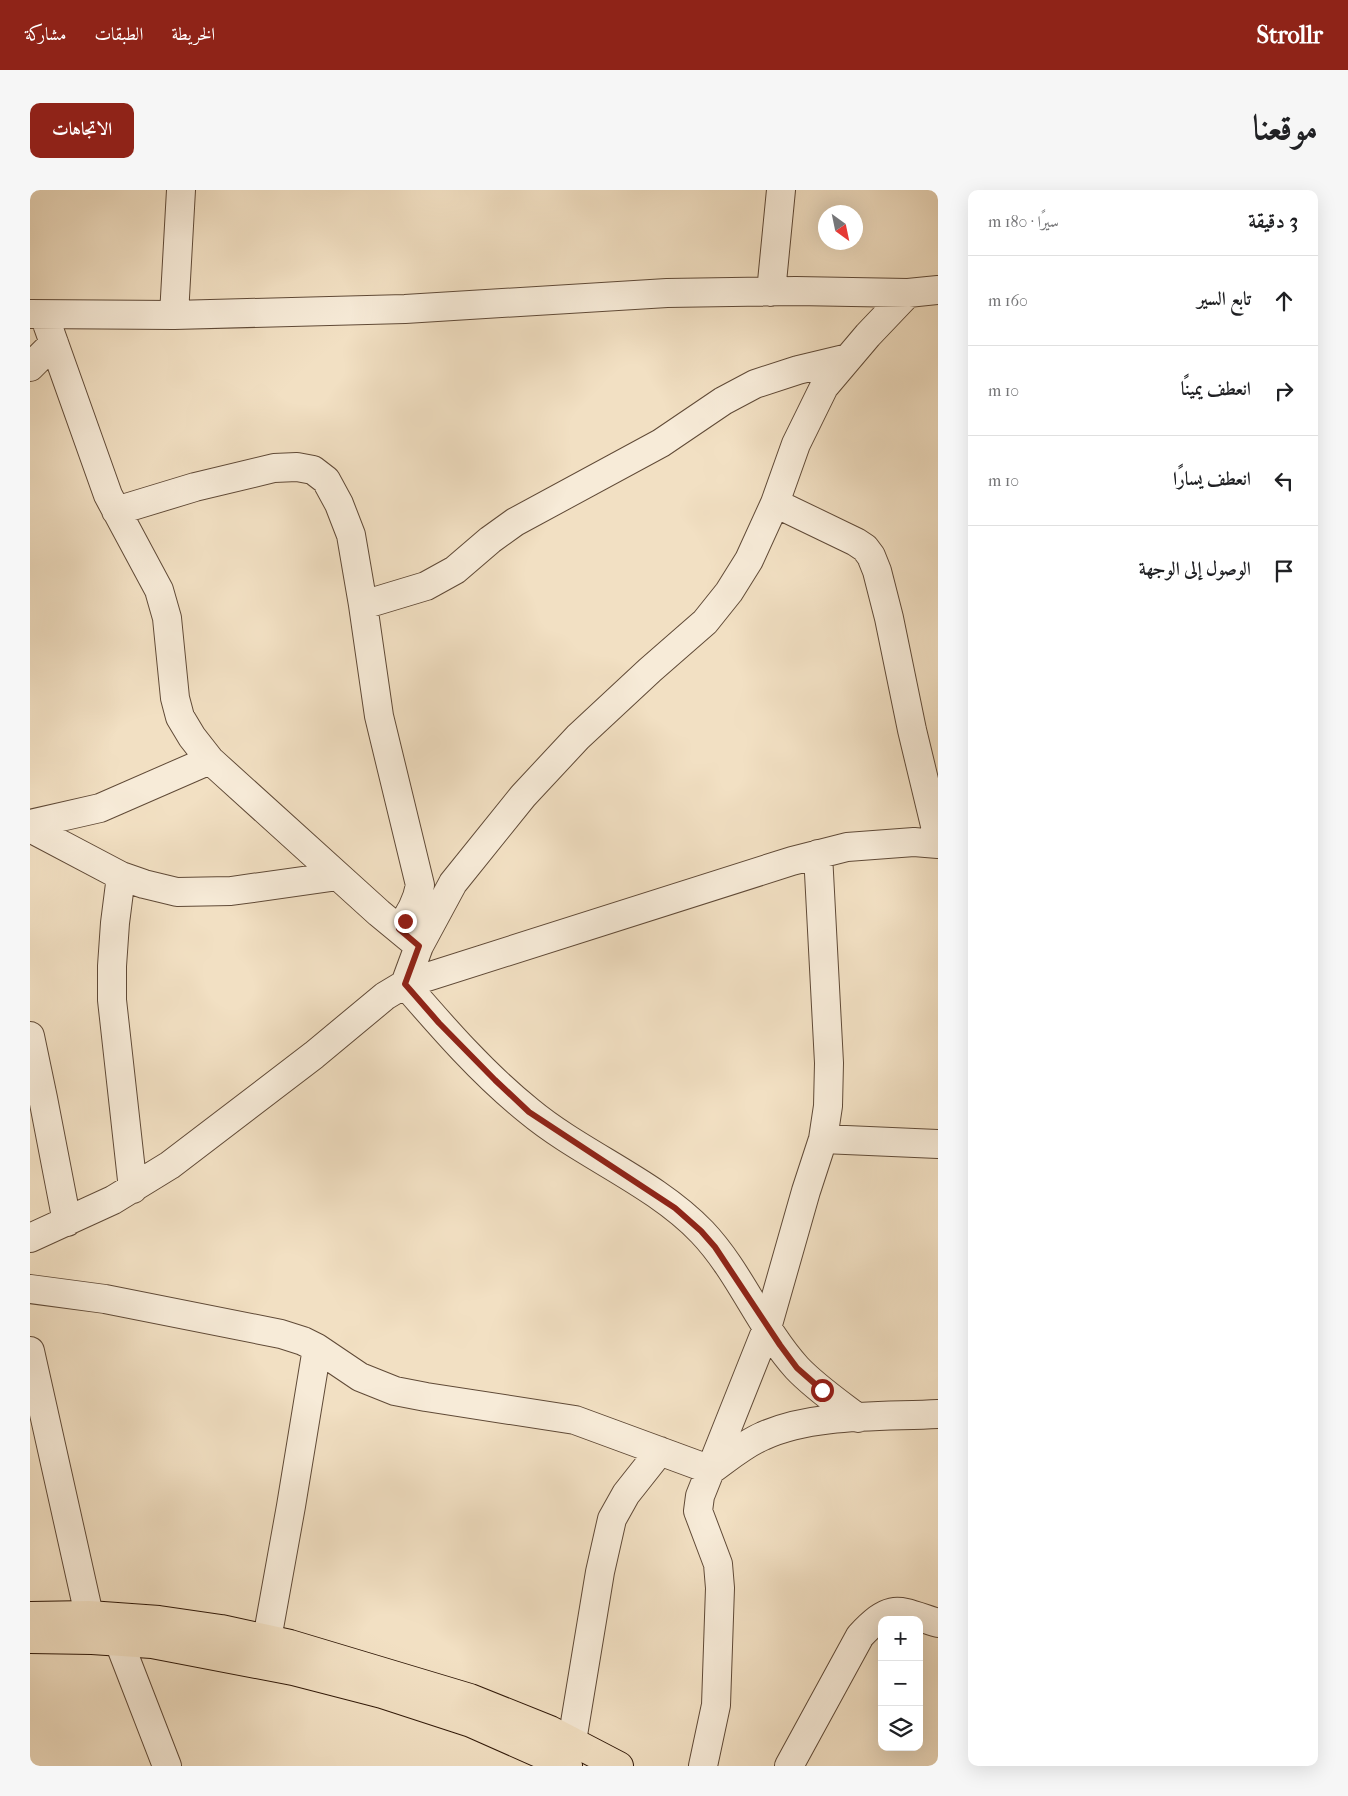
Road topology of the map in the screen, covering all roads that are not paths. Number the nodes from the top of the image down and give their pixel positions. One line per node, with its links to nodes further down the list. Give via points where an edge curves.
1 (181, 190): 7 (street)
2 (781, 190): 4 (street)
3 (938, 290): 5 (street)
4 (771, 292): 5 (street); 7 (street, via 667,293 404,309)
5 (908, 292): 9 (street)
6 (37, 315): 7 (street); 8 (street)
7 (174, 315)
8 (54, 343): 10 (street); 12 (street, via 101,478)
9 (848, 358): 11 (street, via 824,387 796,444); 13 (street, via 755,384 698,416 661,444 515,522 455,570 426,586)
10 (30, 367)
11 (775, 503): 17 (street, via 856,542 865,548 874,562 890,618); 22 (street, via 750,560 705,622 578,737 522,796)
12 (116, 510): 13 (street, via 274,468 313,470 326,480 339,504 350,535); 14 (street, via 159,590 167,618 175,698 180,716)
13 (363, 605): 22 (street, via 379,716 420,885 412,910)
14 (210, 760): 15 (street, via 100,808); 21 (street)
15 (30, 824)
16 (30, 828): 20 (street)
17 (938, 838)
18 (938, 844): 19 (street, via 914,842 847,846)
19 (818, 854): 23 (street); 25 (street, via 829,1063)
20 (121, 876): 21 (street, via 177,892 200,893); 27 (street, via 114,923 112,1000)
21 (338, 876): 22 (street)
22 (409, 938): 23 (street)
23 (405, 984): 27 (street, via 385,996 178,1159); 31 (street, via 439,1023 529,1112 675,1208 701,1231 715,1247)
24 (30, 1036): 28 (street)
25 (823, 1139): 26 (street); 31 (street)
26 (938, 1144)
27 (133, 1188): 28 (street)
28 (67, 1222): 29 (street)
29 (30, 1238)
30 (30, 1289): 32 (street, via 105,1299 261,1330)
31 (767, 1328): 35 (street, via 797,1368); 37 (street)
32 (317, 1348): 36 (street, via 360,1377 395,1390 575,1420); 42 (street)
33 (30, 1351): 40 (street)
34 (938, 1414): 35 (street)
35 (858, 1418): 37 (street, via 832,1418 763,1435)
36 (660, 1452): 37 (street); 44 (street, via 626,1494 612,1519)
37 (711, 1470): 47 (street, via 700,1496 698,1511 718,1564 720,1627 716,1705)
38 (30, 1616): 40 (main road)
39 (938, 1623): 48 (street, via 895,1611 876,1619 860,1636)
40 (91, 1627): 41 (main road); 42 (main road, via 159,1620); 43 (main road)
41 (30, 1639)
42 (267, 1639): 44 (main road, via 470,1698 550,1730)
43 (119, 1642): 44 (main road, via 152,1644 293,1671 382,1694); 45 (street)
44 (570, 1754): 46 (main road)
45 (167, 1766)
46 (619, 1766)
47 (704, 1766)
48 (789, 1766)

